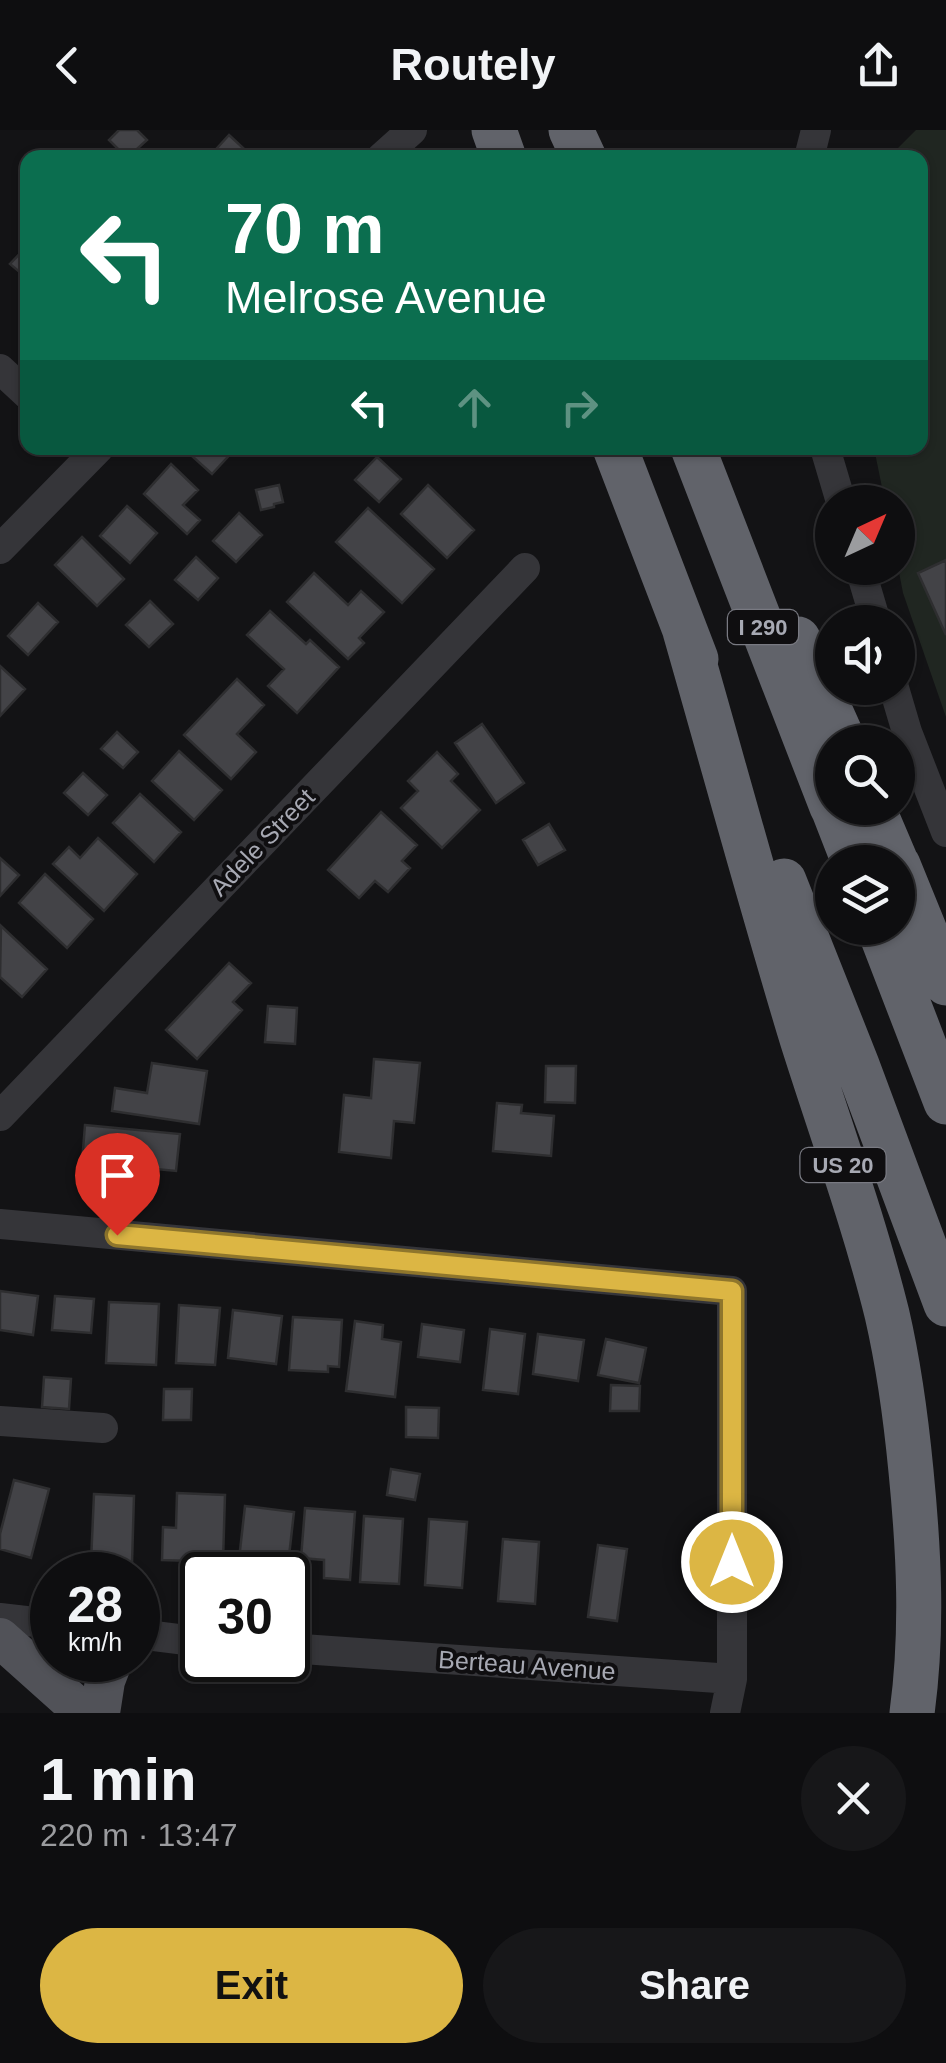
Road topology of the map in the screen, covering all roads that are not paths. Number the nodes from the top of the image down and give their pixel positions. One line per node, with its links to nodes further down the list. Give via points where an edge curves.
1 (412, 130): 2 (street)
2 (390, 150)
3 (0, 369): 4 (street)
4 (20, 388)
5 (86, 455): 11 (street)
6 (618, 455): 13 (highway, I 290)
7 (697, 455): 16 (highway, I 290)
8 (716, 455): 15 (highway)
9 (828, 455): 10 (street)
10 (836, 485)
11 (0, 549)
12 (524, 568): 22 (street, Adele Street)
13 (685, 631): 24 (highway, I 290); 36 (highway, US 20, via 887,1316 915,1512 920,1598)
14 (899, 705): 17 (street)
15 (836, 725)
16 (815, 761)
17 (946, 832)
18 (915, 908): 20 (highway)
19 (886, 945): 21 (highway)
20 (946, 983)
21 (946, 1102)
22 (0, 1116)
23 (0, 1224): 31 (street, via 732,1291)
24 (946, 1304)
25 (0, 1422): 26 (street)
26 (103, 1428)
27 (0, 1618): 28 (street)
28 (30, 1621)
29 (0, 1638): 33 (main road)
30 (310, 1649): 31 (street, Berteau Avenue)
31 (732, 1678): 35 (street)
32 (105, 1682): 34 (main road)
33 (84, 1713)
34 (100, 1713)
35 (725, 1713)
36 (912, 1713)

